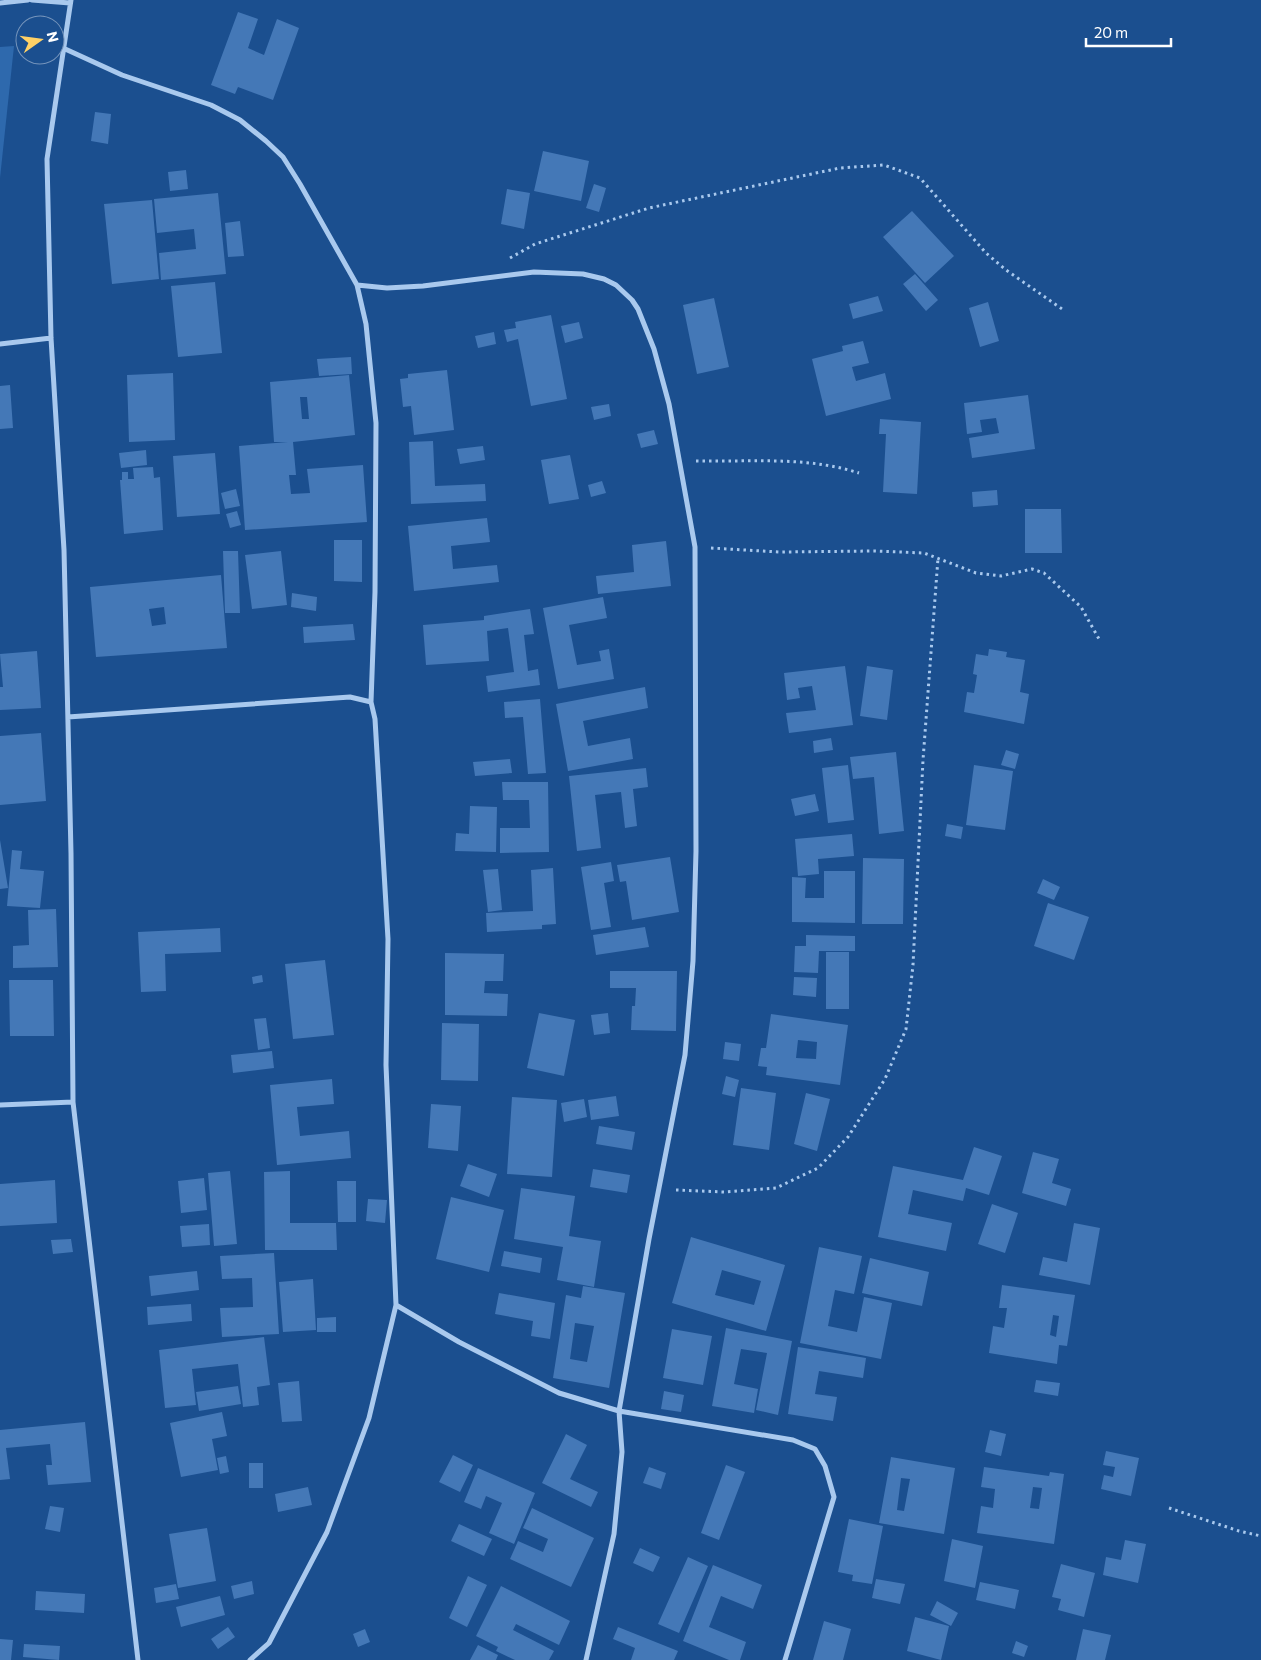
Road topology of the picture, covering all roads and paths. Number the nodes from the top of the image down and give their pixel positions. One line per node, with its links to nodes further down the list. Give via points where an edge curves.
1 (28, 0): 4 (street)
2 (32, 0): 3 (street)
3 (71, 1): 5 (street)
4 (0, 3)
5 (65, 36)
6 (65, 49): 9 (street, via 122,75 211,105 240,120 266,141 283,157)
7 (61, 65): 11 (street, via 47,159)
8 (496, 276): 9 (street, via 423,286 386,288); 10 (path, via 510,258 524,248 649,208 840,168 884,165 920,178 986,253); 13 (street, via 534,272 583,274 616,285 632,300 654,349)
9 (357, 285): 18 (street, via 366,324 376,422)
10 (1065, 311)
11 (51, 338): 12 (street); 19 (street, via 64,550)
12 (0, 344)
13 (680, 461): 14 (path, via 803,460); 15 (street)
14 (859, 472)
15 (695, 547): 16 (path, via 780,552 924,553); 22 (street, via 693,961 686,1055)
16 (938, 558): 17 (path, via 976,573 1001,576 1032,569 1044,573 1082,607); 22 (path, via 912,974 906,1029 885,1079 848,1137 818,1168 776,1188 724,1192)
17 (1099, 639)
18 (370, 702): 19 (street, via 350,697); 23 (street, via 379,759 388,939 386,1065)
19 (68, 717): 20 (street)
20 (73, 1102): 21 (street); 27 (street)
21 (0, 1105)
22 (660, 1189): 24 (street)
23 (396, 1305): 24 (street, via 459,1342 559,1393); 28 (street, via 369,1418 327,1532 269,1643)
24 (619, 1410): 29 (street, via 622,1452 614,1534); 30 (street, via 793,1440 815,1449 825,1466 834,1497)
25 (1169, 1508): 26 (path)
26 (1261, 1536)
27 (138, 1660)
28 (250, 1660)
29 (586, 1660)
30 (785, 1660)

